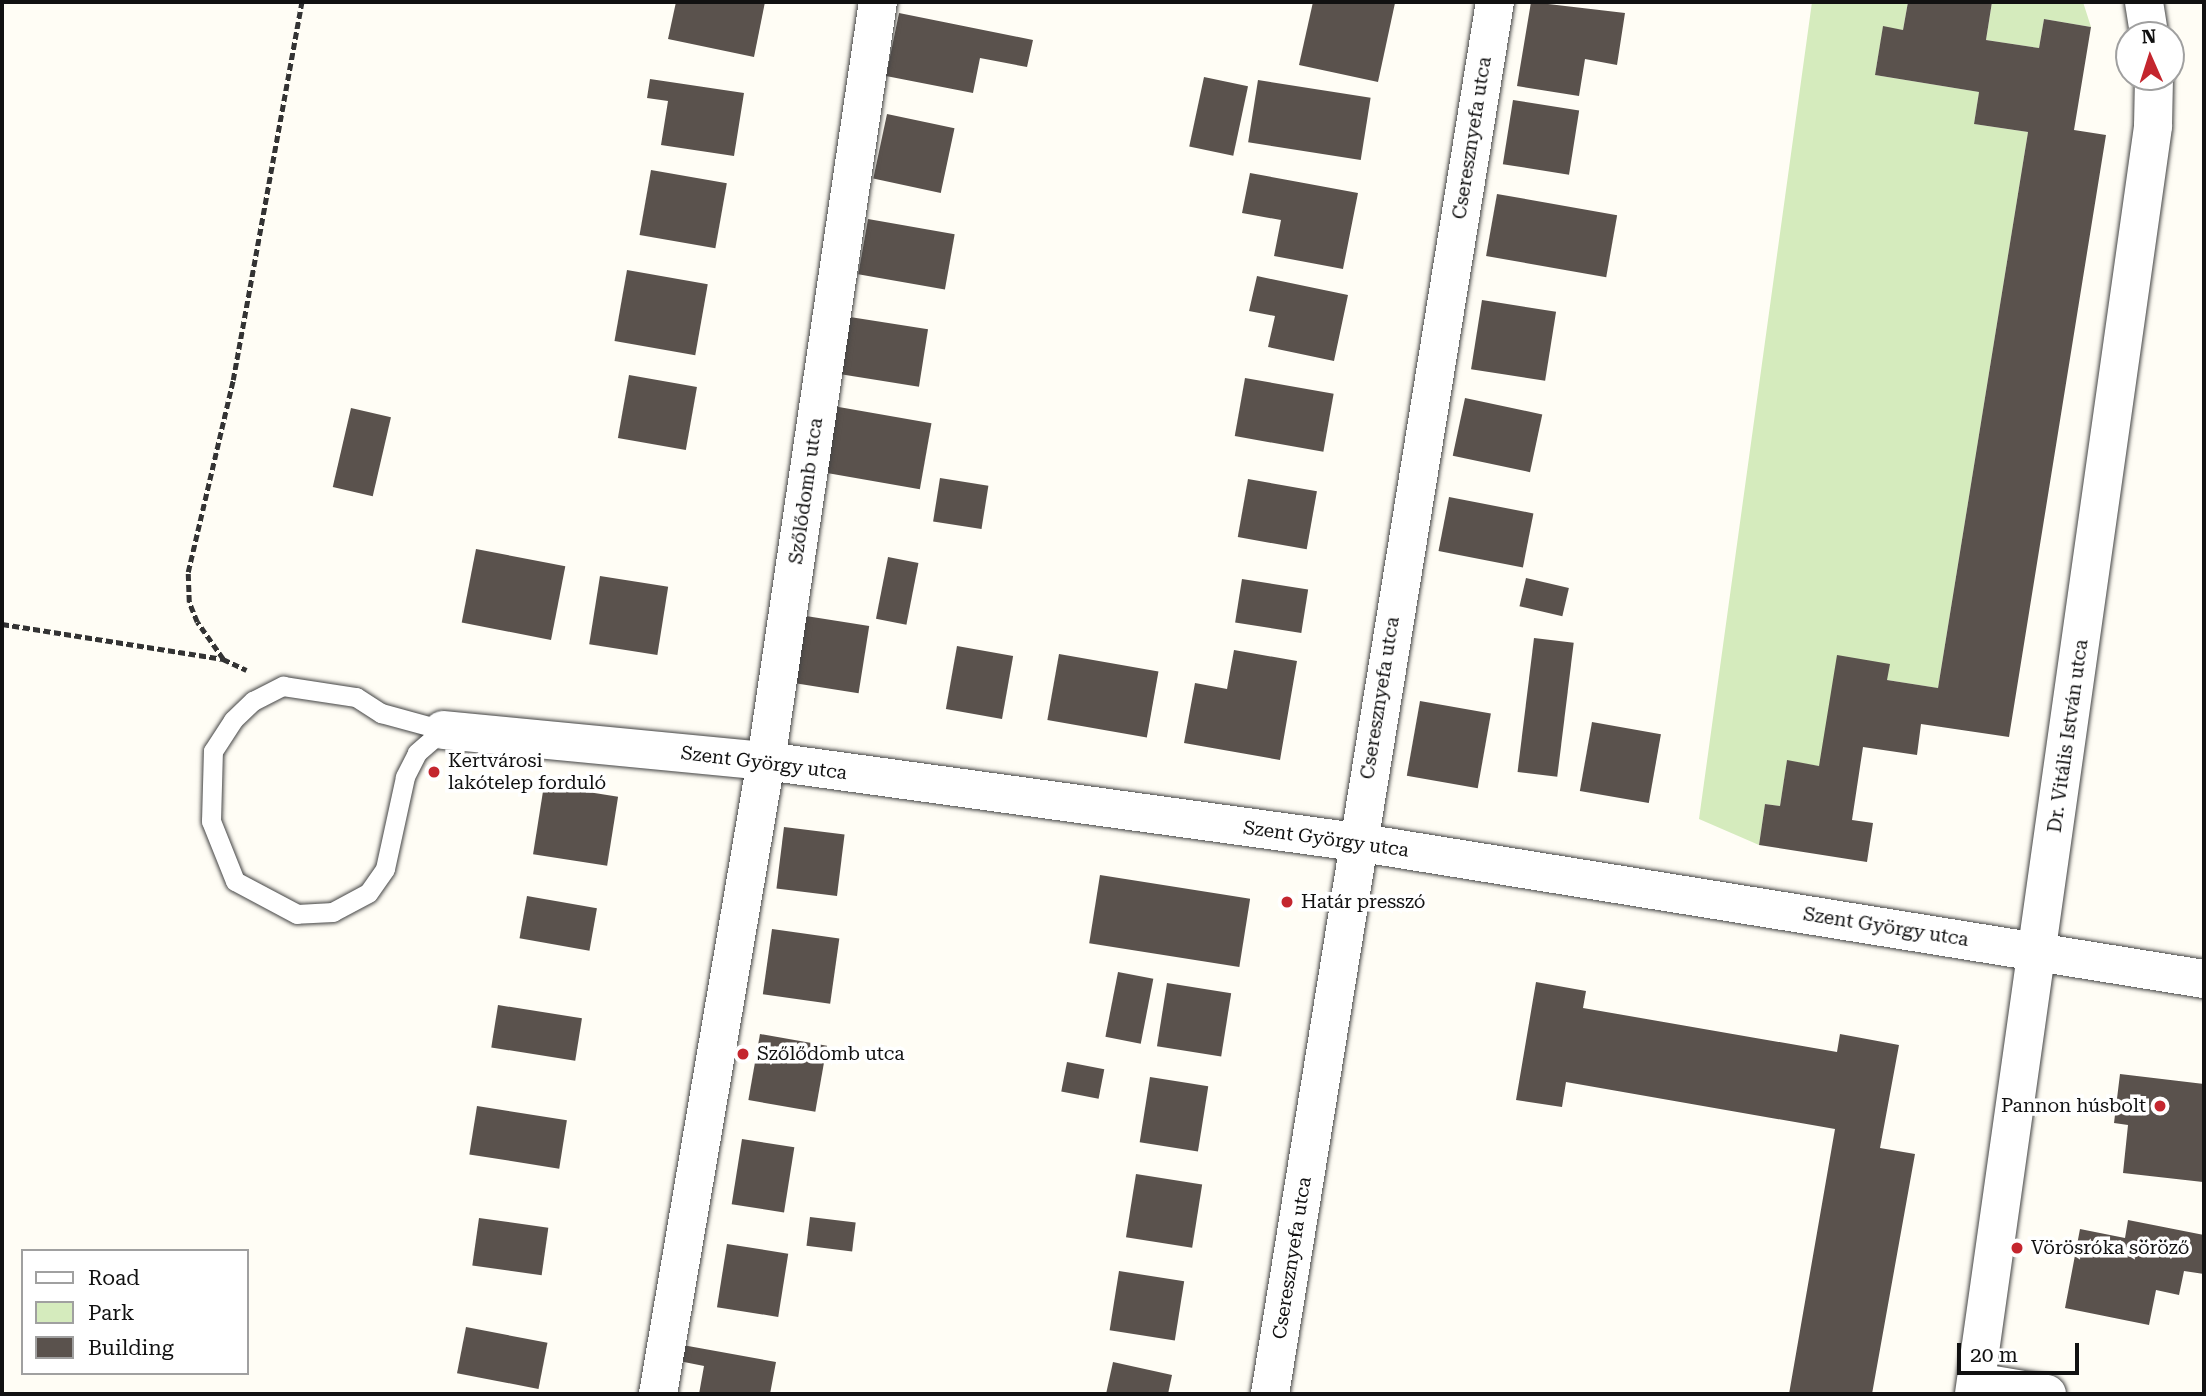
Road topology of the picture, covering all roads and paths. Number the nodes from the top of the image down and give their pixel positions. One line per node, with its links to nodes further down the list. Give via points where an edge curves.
1 (302, 2): 8 (path, via 233,380 188,572 189,601 197,622)
2 (878, 2): 11 (street, Szőlődomb utca)
3 (1495, 2): 12 (street, Cseresznyefa utca)
4 (2144, 2): 5 (street)
5 (2147, 21)
6 (2154, 91): 13 (street, Dr. Vitális István utca, via 2153,126)
7 (2, 624): 8 (path)
8 (223, 659): 9 (path)
9 (283, 686): 10 (lane, via 356,697 381,713); 10 (lane, via 253,701 233,720 213,751 210,810 221,853 235,881 297,914 332,912 368,892 385,869 405,777 417,753)
10 (443, 730): 11 (street, Szent György utca)
11 (766, 761): 12 (street, Szent György utca); 16 (street, Szőlődomb utca)
12 (1356, 842): 13 (street, Szent György utca); 17 (street, Cseresznyefa utca)
13 (2038, 951): 14 (street, Szent György utca); 15 (street, Dr. Vitális István utca)
14 (2204, 979)
15 (1975, 1388): 18 (street)
16 (658, 1394)
17 (1270, 1394)
18 (2047, 1394)

